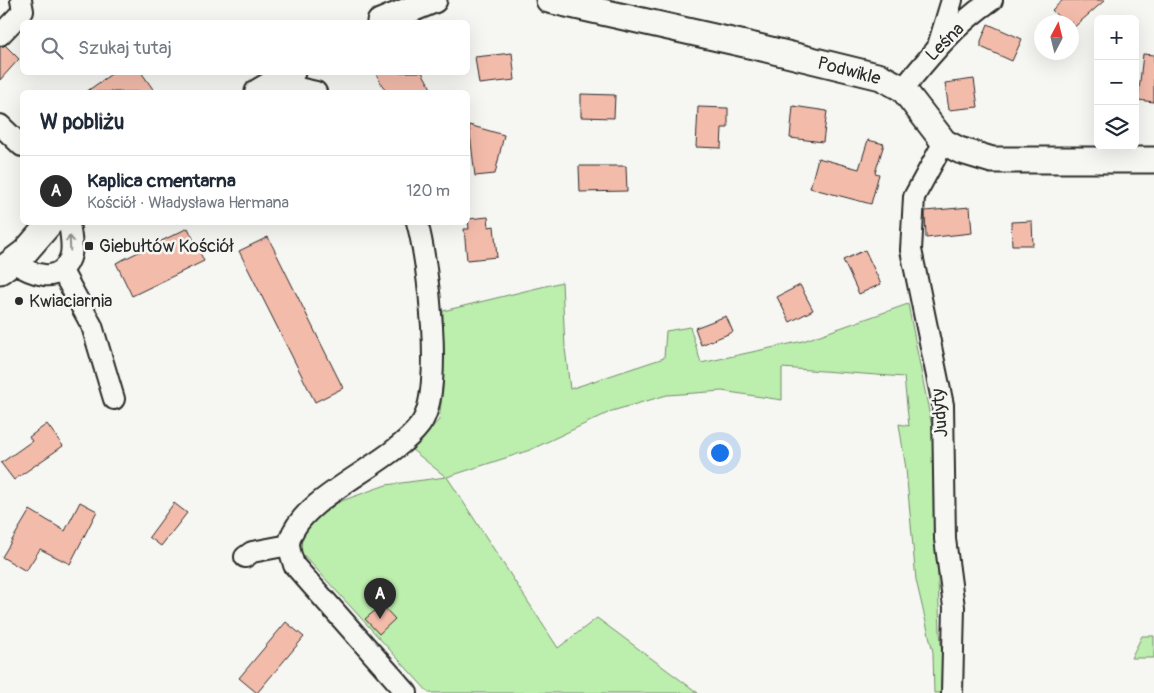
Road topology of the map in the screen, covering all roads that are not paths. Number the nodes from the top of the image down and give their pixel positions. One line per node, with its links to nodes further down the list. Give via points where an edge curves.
1 (22, 0): 7 (street, via 23,11)
2 (434, 0): 6 (street)
3 (550, 0): 10 (street, Podwikle, via 880,77)
4 (952, 0): 8 (street)
5 (992, 0): 8 (street, Leśna)
6 (385, 20)
7 (0, 36)
8 (938, 46): 10 (street, Leśna)
9 (275, 83): 11 (street)
10 (903, 89): 13 (street, Podwikle)
11 (307, 90)
12 (0, 125): 14 (street)
13 (944, 142): 15 (street, Podwikle, via 992,160); 25 (street, Judyty, via 914,196 911,250 943,405 945,539 954,607)
14 (20, 144)
15 (1154, 160)
16 (48, 225): 19 (street, via 25,252)
17 (69, 225): 20 (street, one-way to 17, via 70,258)
18 (418, 225): 22 (street, via 430,293 433,388 421,424 385,458 318,503 298,521)
19 (7, 266): 20 (street, via 41,276)
20 (62, 271): 21 (street, via 92,326)
21 (114, 399)
22 (289, 545): 23 (street, via 252,552); 24 (street, via 294,565)
23 (245, 557)
24 (407, 693)
25 (952, 693)

